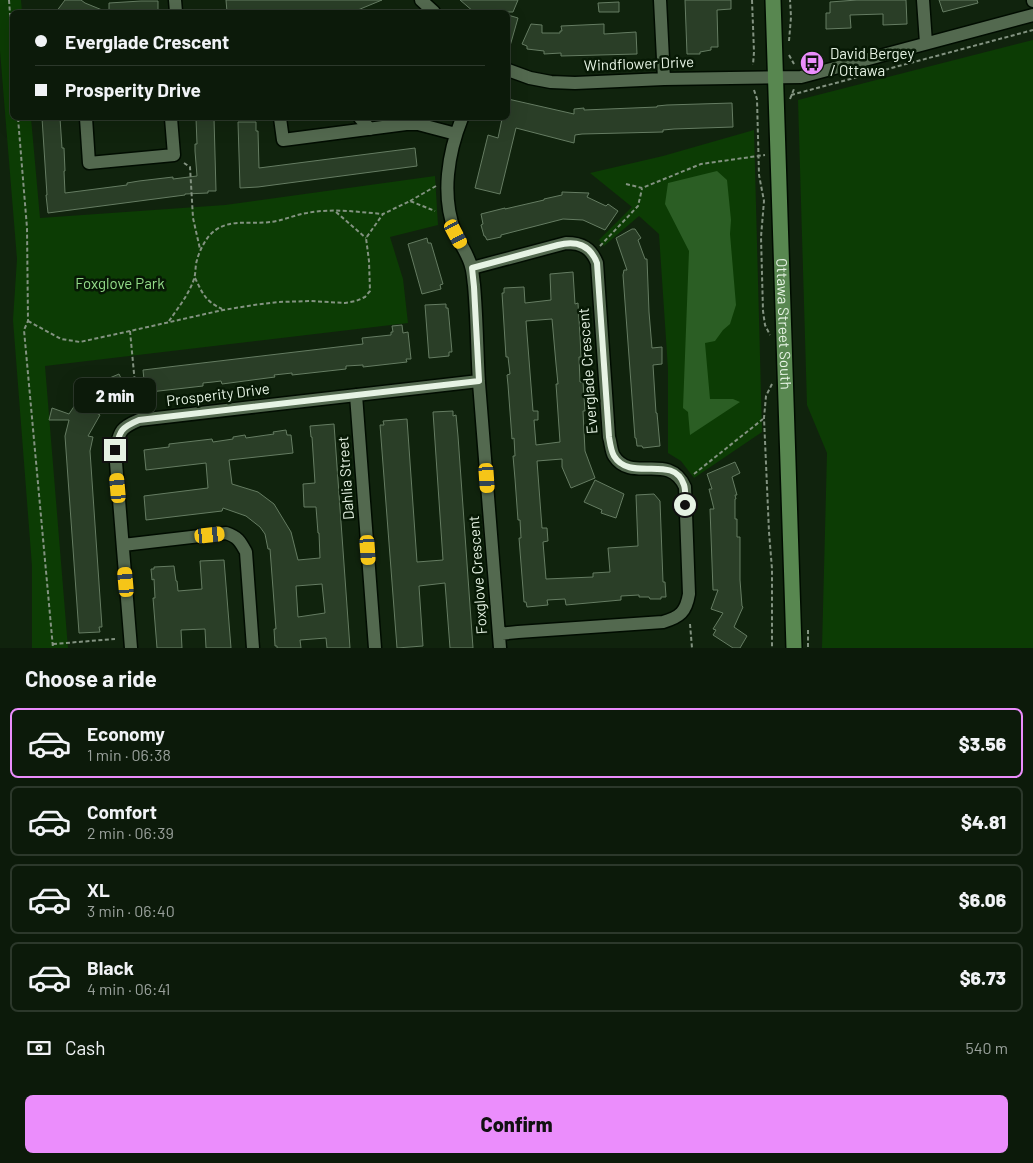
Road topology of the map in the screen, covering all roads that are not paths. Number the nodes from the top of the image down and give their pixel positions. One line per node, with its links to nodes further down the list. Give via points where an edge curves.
1 (421, 0): 5 (street)
2 (660, 0): 10 (street)
3 (772, 0): 9 (main road, Ottawa Street South)
4 (923, 0): 7 (street)
5 (432, 10)
6 (1033, 15): 7 (street, Windflower Drive)
7 (926, 43): 9 (street, Windflower Drive, via 801,77)
8 (510, 71): 10 (street, Windflower Drive, via 552,82)
9 (774, 77): 10 (street, Windflower Drive); 27 (main road, Ottawa Street South)
10 (664, 79)
11 (86, 120): 12 (street, via 89,163 174,155)
12 (171, 120)
13 (280, 120): 16 (street, via 283,140)
14 (362, 120): 16 (street)
15 (461, 120): 17 (street, Foxglove Crescent)
16 (370, 130): 17 (street, via 418,124)
17 (456, 134): 18 (street, Foxglove Crescent, via 448,179 449,212)
18 (472, 268): 19 (street, Foxglove Crescent); 22 (street, Everglade Crescent, via 566,243 574,243 593,253 597,263 609,437 614,456 628,468 671,470 685,487 688,594 683,612 675,619)
19 (479, 381): 20 (street, Prosperity Drive); 22 (street, Foxglove Crescent)
20 (356, 395): 21 (street, Prosperity Drive, via 139,420 126,425 115,450); 25 (street, Dahlia Street)
21 (123, 546): 23 (street, Prosperity Drive); 24 (street, via 226,533 235,536 246,552)
22 (499, 634): 26 (street, Foxglove Crescent)
23 (131, 648)
24 (253, 648)
25 (375, 648)
26 (500, 648)
27 (794, 648)

